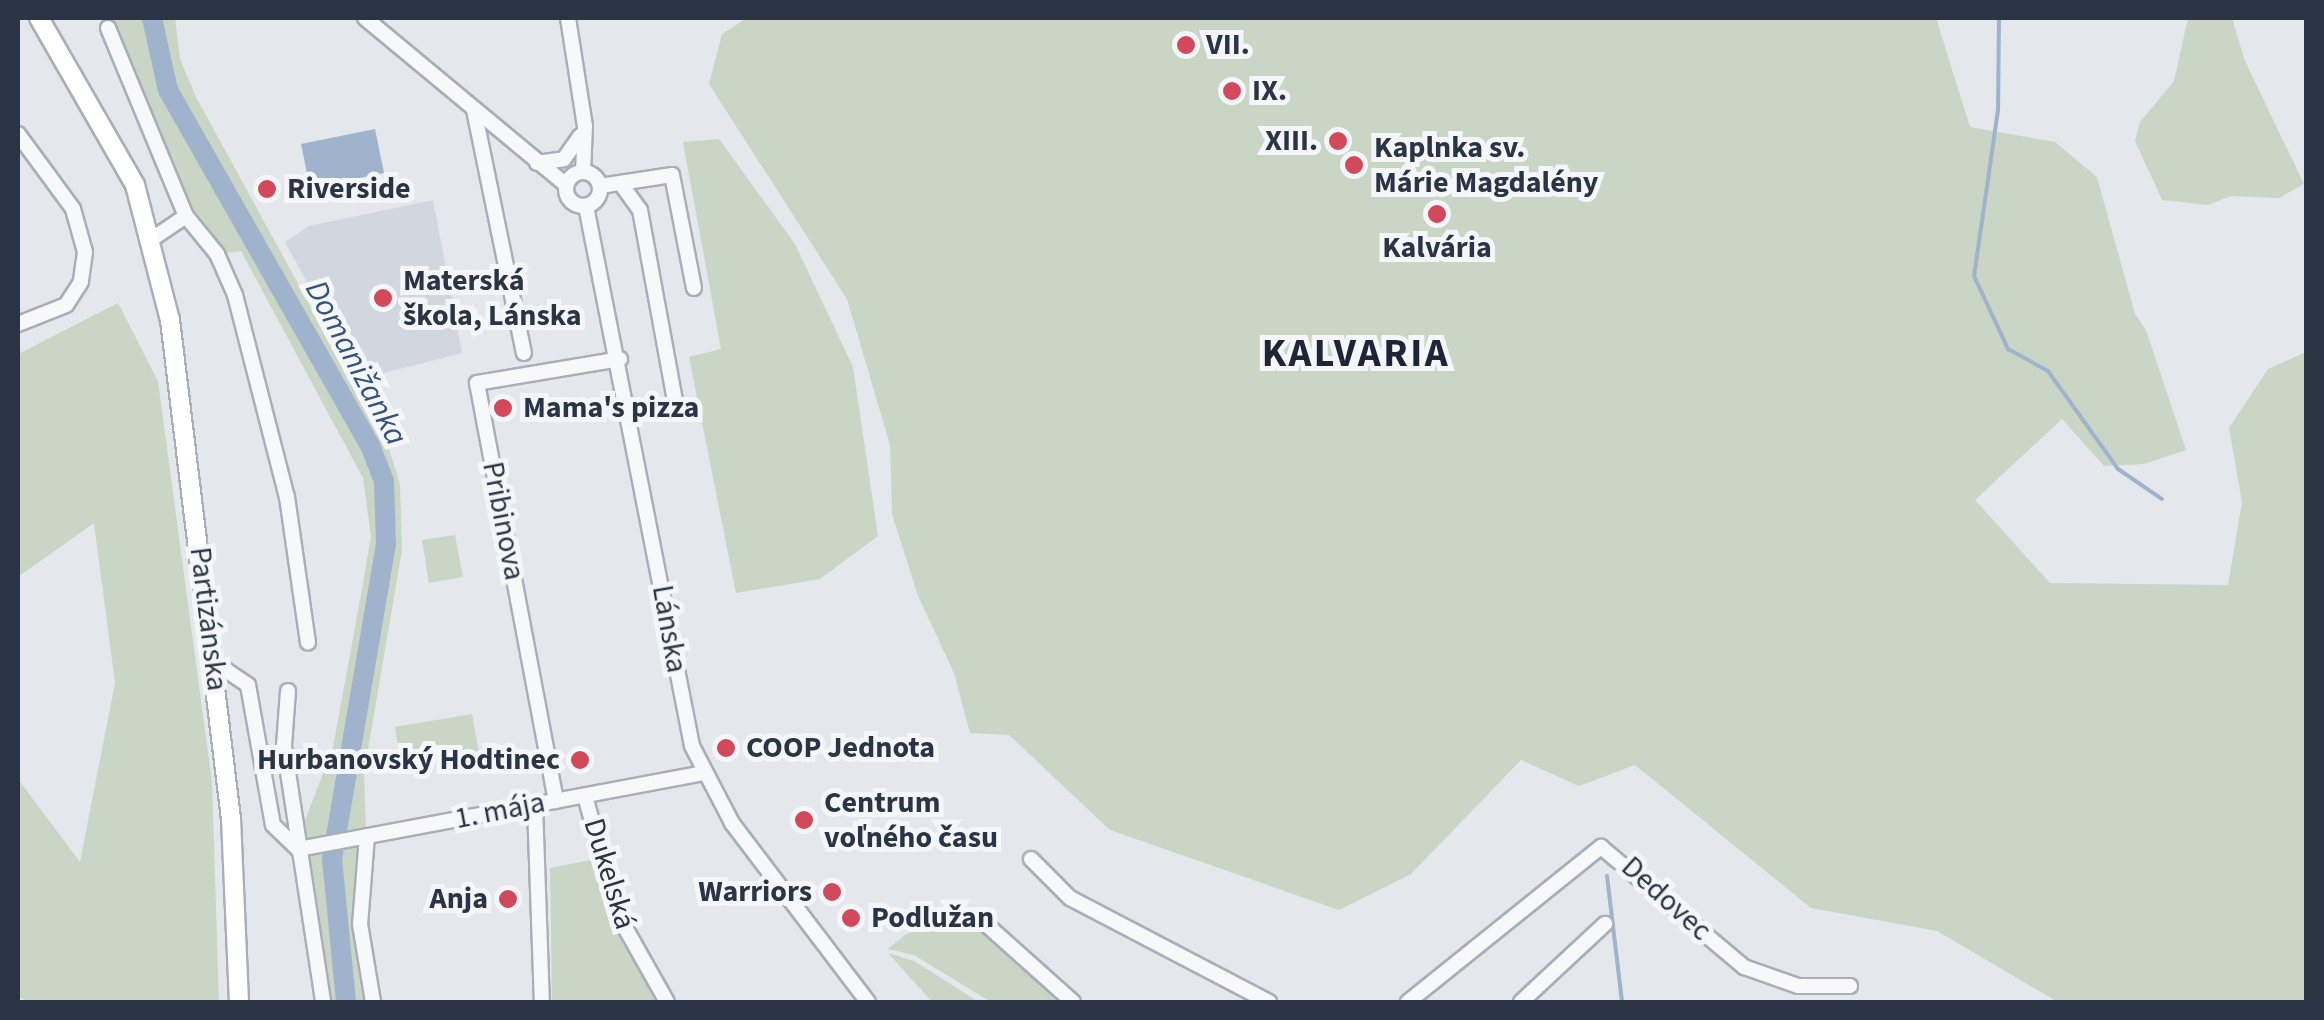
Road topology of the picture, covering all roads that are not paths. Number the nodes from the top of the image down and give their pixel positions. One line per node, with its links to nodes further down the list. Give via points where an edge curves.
1 (39, 18): 15 (main road, Partizánska, via 130,175)
2 (364, 18): 5 (street)
3 (568, 18): 6 (street)
4 (108, 28): 14 (street)
5 (474, 110): 8 (street); 18 (street)
6 (585, 126): 8 (street, via 564,159); 9 (street)
7 (18, 134): 17 (street, via 73,209 85,252 81,282 66,305)
8 (537, 163): 10 (street)
9 (583, 172): 10 (street); 12 (street)
10 (566, 184): 13 (street, via 570,200)
11 (620, 184): 12 (street); 16 (street, via 672,175); 20 (street, via 640,210)
12 (600, 186): 13 (street, via 597,200)
13 (586, 206): 19 (street, Lánska)
14 (186, 216): 15 (street); 21 (street, via 217,254 235,295 287,497)
15 (152, 239): 22 (main road, Partizánska, via 172,334)
16 (694, 288)
17 (18, 324)
18 (524, 353)
19 (620, 359): 24 (street, Lánska, via 680,696); 26 (street, Pribinova, via 477,384)
20 (676, 412)
21 (308, 642)
22 (214, 662): 29 (street, via 248,685 274,825); 34 (main road, Partizánska)
23 (288, 691): 29 (street, via 284,746)
24 (703, 774): 25 (street, 1. mája); 39 (street, Lánska)
25 (585, 796): 26 (street, 1. mája); 38 (street, Dukelská, via 628,938)
26 (556, 801): 27 (street, 1. mája)
27 (536, 805): 28 (street, 1. mája); 37 (street)
28 (367, 836): 29 (street, 1. mája); 36 (street, via 360,924)
29 (298, 849): 35 (street)
30 (1031, 858): 41 (street, via 1070,898)
31 (1605, 924): 43 (street, Dedovec)
32 (988, 926): 40 (street)
33 (1850, 986): 42 (street, Dedovec, via 1798,986 1744,968 1600,847)
34 (239, 1002)
35 (322, 1002)
36 (374, 1002)
37 (542, 1002)
38 (668, 1002)
39 (868, 1002)
40 (1073, 1002)
41 (1269, 1002)
42 (1408, 1002)
43 (1522, 1002)

